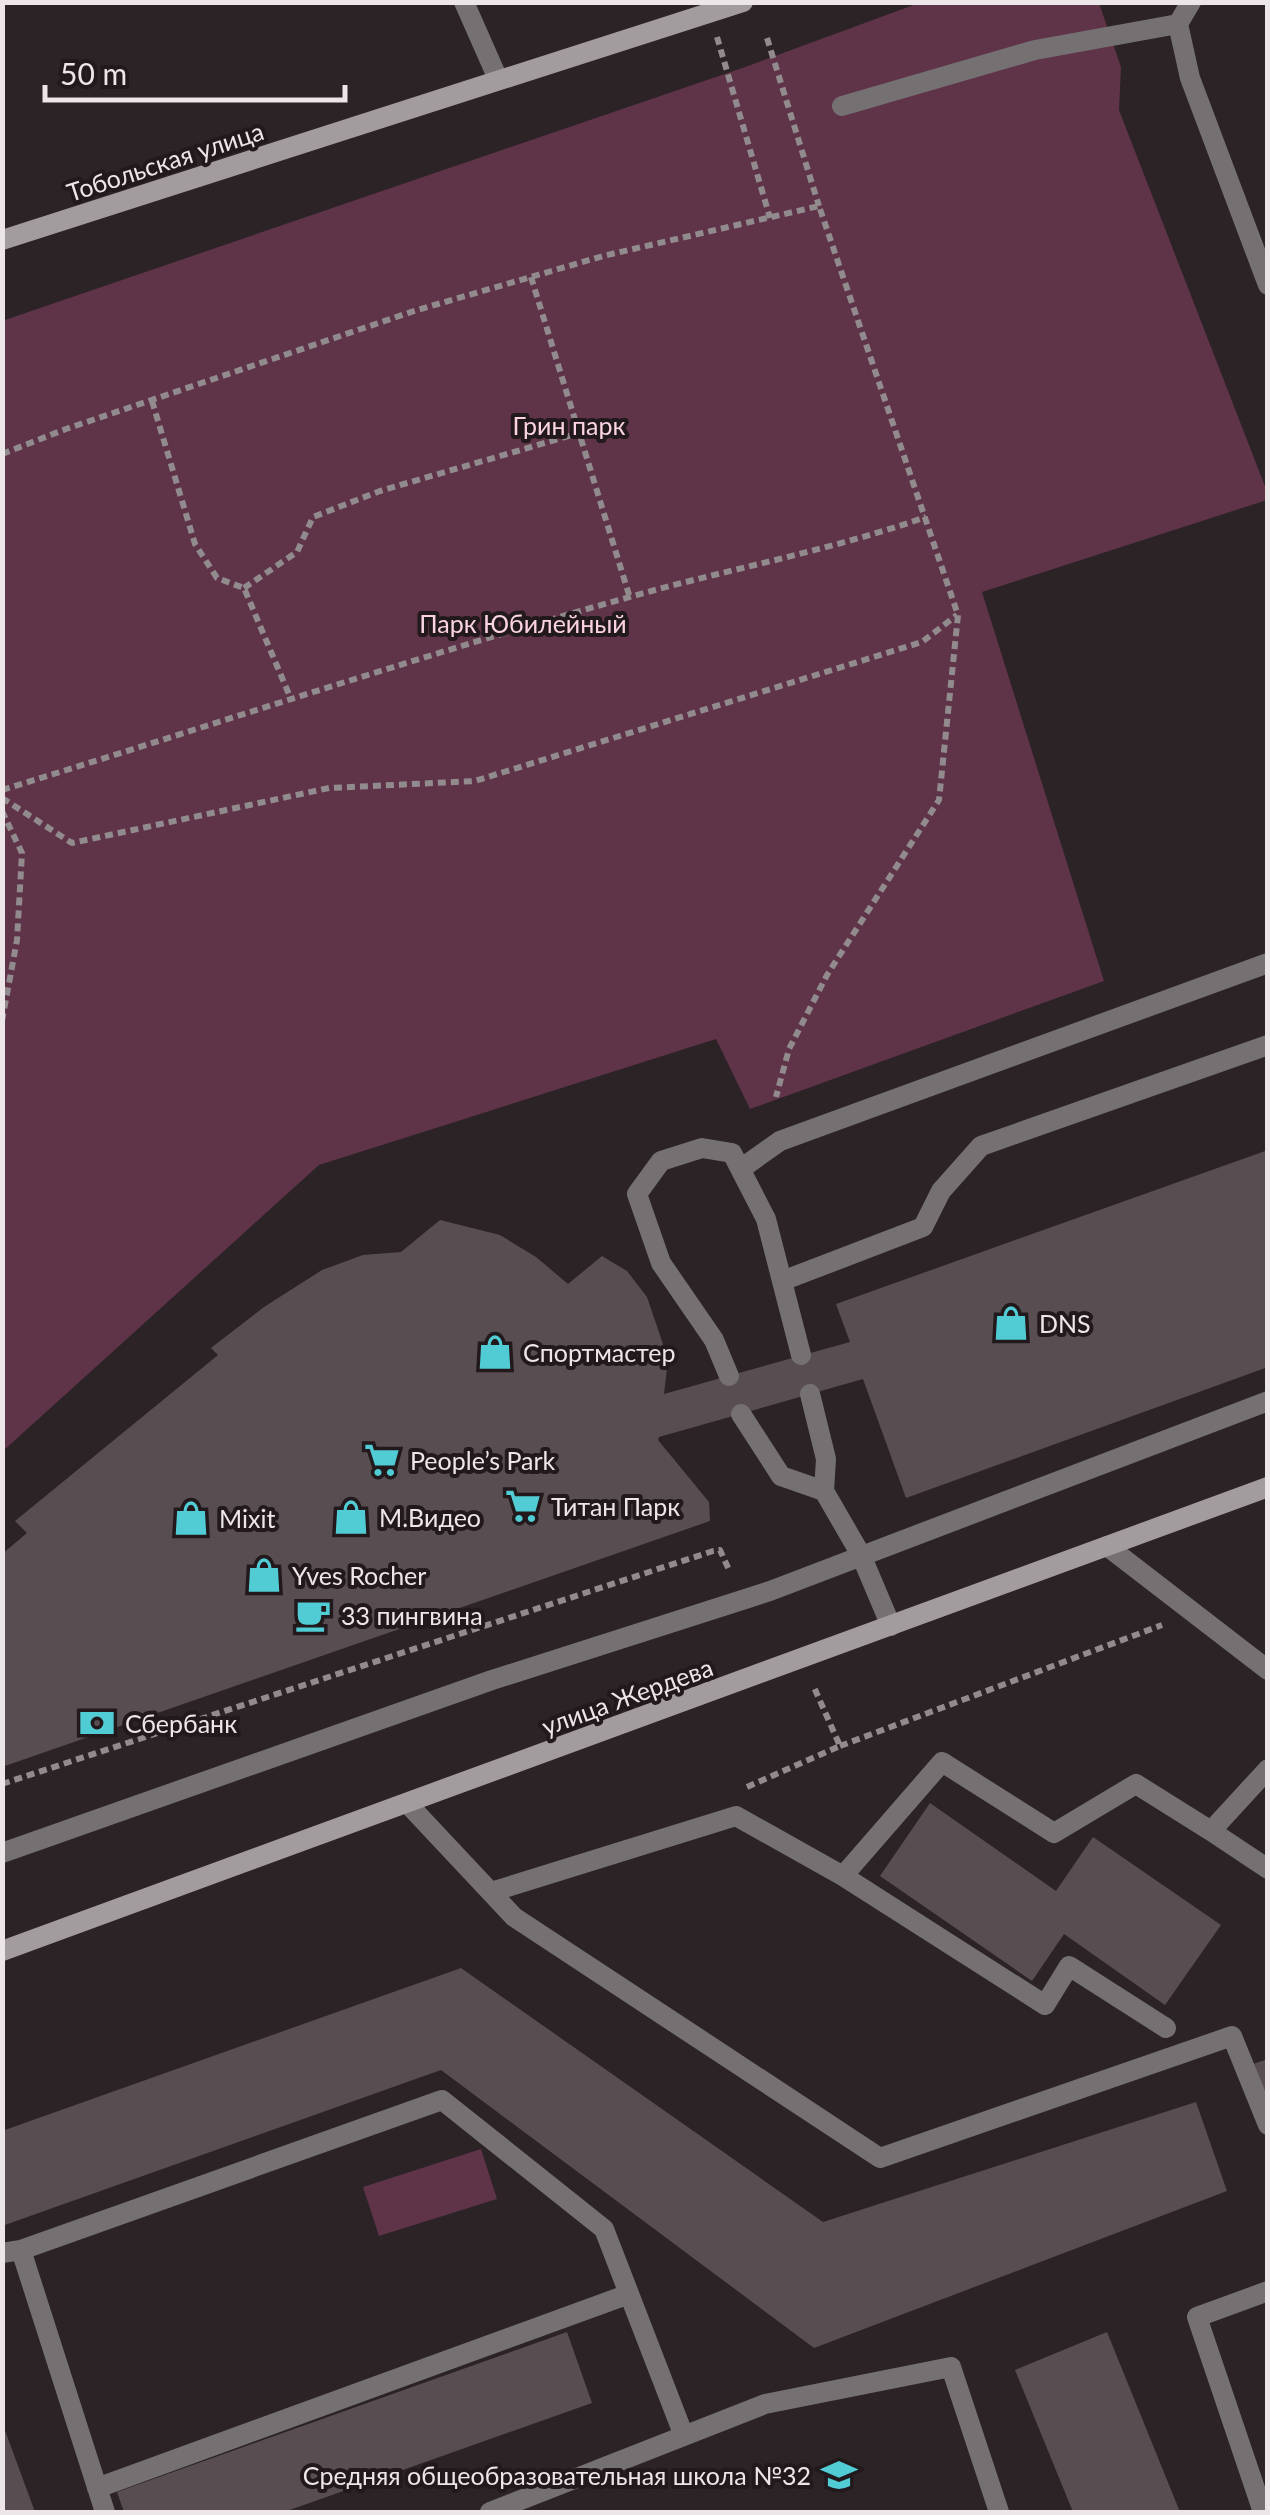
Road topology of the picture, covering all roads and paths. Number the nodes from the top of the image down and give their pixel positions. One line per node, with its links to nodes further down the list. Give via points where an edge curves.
1 (464, 2): 7 (lane)
2 (744, 2): 7 (main road, Тобольская улица)
3 (1191, 2): 4 (lane)
4 (1178, 24): 8 (lane, via 1036,50); 13 (lane, via 1190,78)
5 (768, 38): 9 (path)
6 (728, 73): 10 (path)
7 (498, 80): 11 (main road, Тобольская улица)
8 (842, 106)
9 (819, 206): 10 (path); 17 (path)
10 (770, 218): 12 (path)
11 (2, 240)
12 (531, 277): 14 (path); 15 (path)
13 (1268, 284)
14 (152, 401): 16 (path); 18 (path, via 195,544 216,578)
15 (579, 433): 18 (path, via 314,517 297,552); 19 (path)
16 (2, 454)
17 (926, 517): 19 (path); 20 (path)
18 (244, 588): 21 (path)
19 (630, 598): 21 (path)
20 (958, 615): 23 (path, via 922,642 475,782 329,788 72,843); 28 (path, via 939,800 827,975 789,1050)
21 (291, 699): 22 (path)
22 (2, 790)
23 (2, 798)
24 (2, 811): 26 (path, via 22,853 17,940)
25 (1268, 963): 29 (lane, via 780,1141)
26 (2, 1021)
27 (1268, 1045): 30 (lane, via 981,1146 941,1191 923,1226)
28 (776, 1097)
29 (742, 1168): 30 (lane, via 766,1219); 32 (lane, via 732,1153 702,1148 661,1161 637,1194 661,1263 714,1340)
30 (782, 1281): 31 (lane)
31 (801, 1356)
32 (729, 1376)
33 (810, 1394): 37 (lane, via 826,1458)
34 (1268, 1401): 39 (lane)
35 (742, 1414): 37 (lane, via 781,1476)
36 (1268, 1487): 38 (main road, улица Жердева)
37 (824, 1491): 39 (lane)
38 (1108, 1546): 40 (lane); 41 (main road, улица Жердева)
39 (861, 1555): 41 (lane); 47 (lane)
40 (1194, 1613): 42 (lane); 43 (path)
41 (890, 1626): 45 (main road, улица Жердева)
42 (1268, 1670)
43 (840, 1746)
44 (1268, 1769): 46 (lane)
45 (408, 1802): 50 (lane); 51 (main road, улица Жердева)
46 (1211, 1830): 48 (lane); 49 (lane, via 1136,1784 1054,1833 942,1762)
47 (2, 1853)
48 (1268, 1869)
49 (843, 1876): 50 (lane, via 736,1816); 52 (lane, via 1046,2004 1069,1966)
50 (491, 1892): 53 (lane, via 514,1918 880,2158 1232,2036)
51 (2, 1950)
52 (1166, 2028)
53 (1268, 2125)
54 (12, 2252): 56 (lane, via 442,2100 604,2228); 58 (lane)
55 (1268, 2292): 62 (lane, via 1196,2318)
56 (629, 2294): 57 (lane); 58 (lane)
57 (684, 2436): 60 (lane); 61 (lane, via 765,2404 952,2367)
58 (97, 2488): 59 (lane)
59 (105, 2512)
60 (490, 2512)
61 (999, 2512)
62 (1262, 2512)

